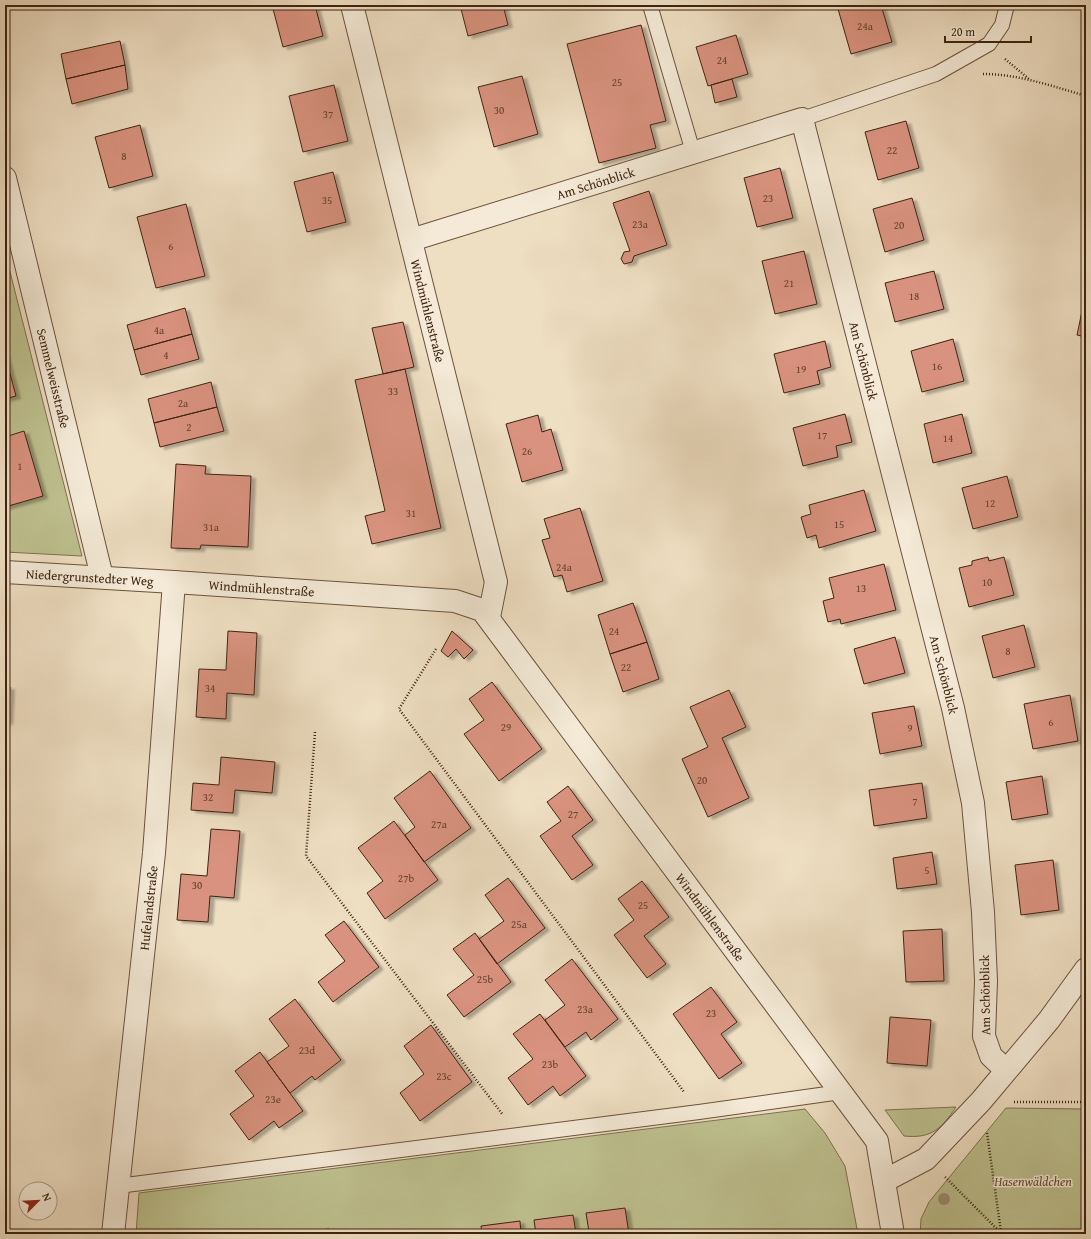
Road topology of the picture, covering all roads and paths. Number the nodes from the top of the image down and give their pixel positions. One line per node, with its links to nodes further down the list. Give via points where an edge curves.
1 (352, 5): 11 (street, Windmühlenstraße)
2 (650, 5): 9 (lane)
3 (1007, 5): 8 (lane, Am Schönblick, via 1002,25 989,44 936,74)
4 (1003, 57): 6 (path)
5 (980, 74): 6 (path)
6 (1030, 80): 7 (path)
7 (1086, 96)
8 (802, 119): 9 (street, Am Schönblick); 19 (street, Am Schönblick, via 954,715 972,804 981,897 986,981 984,1036 991,1056)
9 (693, 152): 11 (street, Am Schönblick)
10 (5, 178): 13 (street, Semmelweisstraße)
11 (411, 240): 15 (street, Windmühlenstraße, via 496,582)
12 (5, 572): 13 (street, Niedergrunstedter Weg)
13 (102, 578): 14 (street, Niedergrunstedter Weg)
14 (174, 582): 15 (street, Windmühlenstraße, via 455,602 482,610); 28 (street, Hufelandstraße, via 154,853)
15 (489, 617): 20 (street, Windmühlenstraße)
16 (436, 649): 24 (path, via 399,709)
17 (315, 732): 25 (path, via 306,856)
18 (1086, 969): 19 (street, via 1049,1020)
19 (1006, 1070): 21 (street)
20 (841, 1092): 24 (lane); 27 (street, Windmühlenstraße, via 877,1141)
21 (981, 1101): 26 (street); 30 (path)
22 (1022, 1102): 23 (path)
23 (1086, 1102)
24 (699, 1112): 25 (lane)
25 (518, 1135): 28 (lane)
26 (926, 1158): 27 (street); 30 (path)
27 (884, 1181): 32 (street, Windmühlenstraße)
28 (118, 1186): 31 (street, Hufelandstraße)
29 (1086, 1227): 33 (path)
30 (1002, 1233)
31 (113, 1234)
32 (893, 1234)
33 (1082, 1234)

